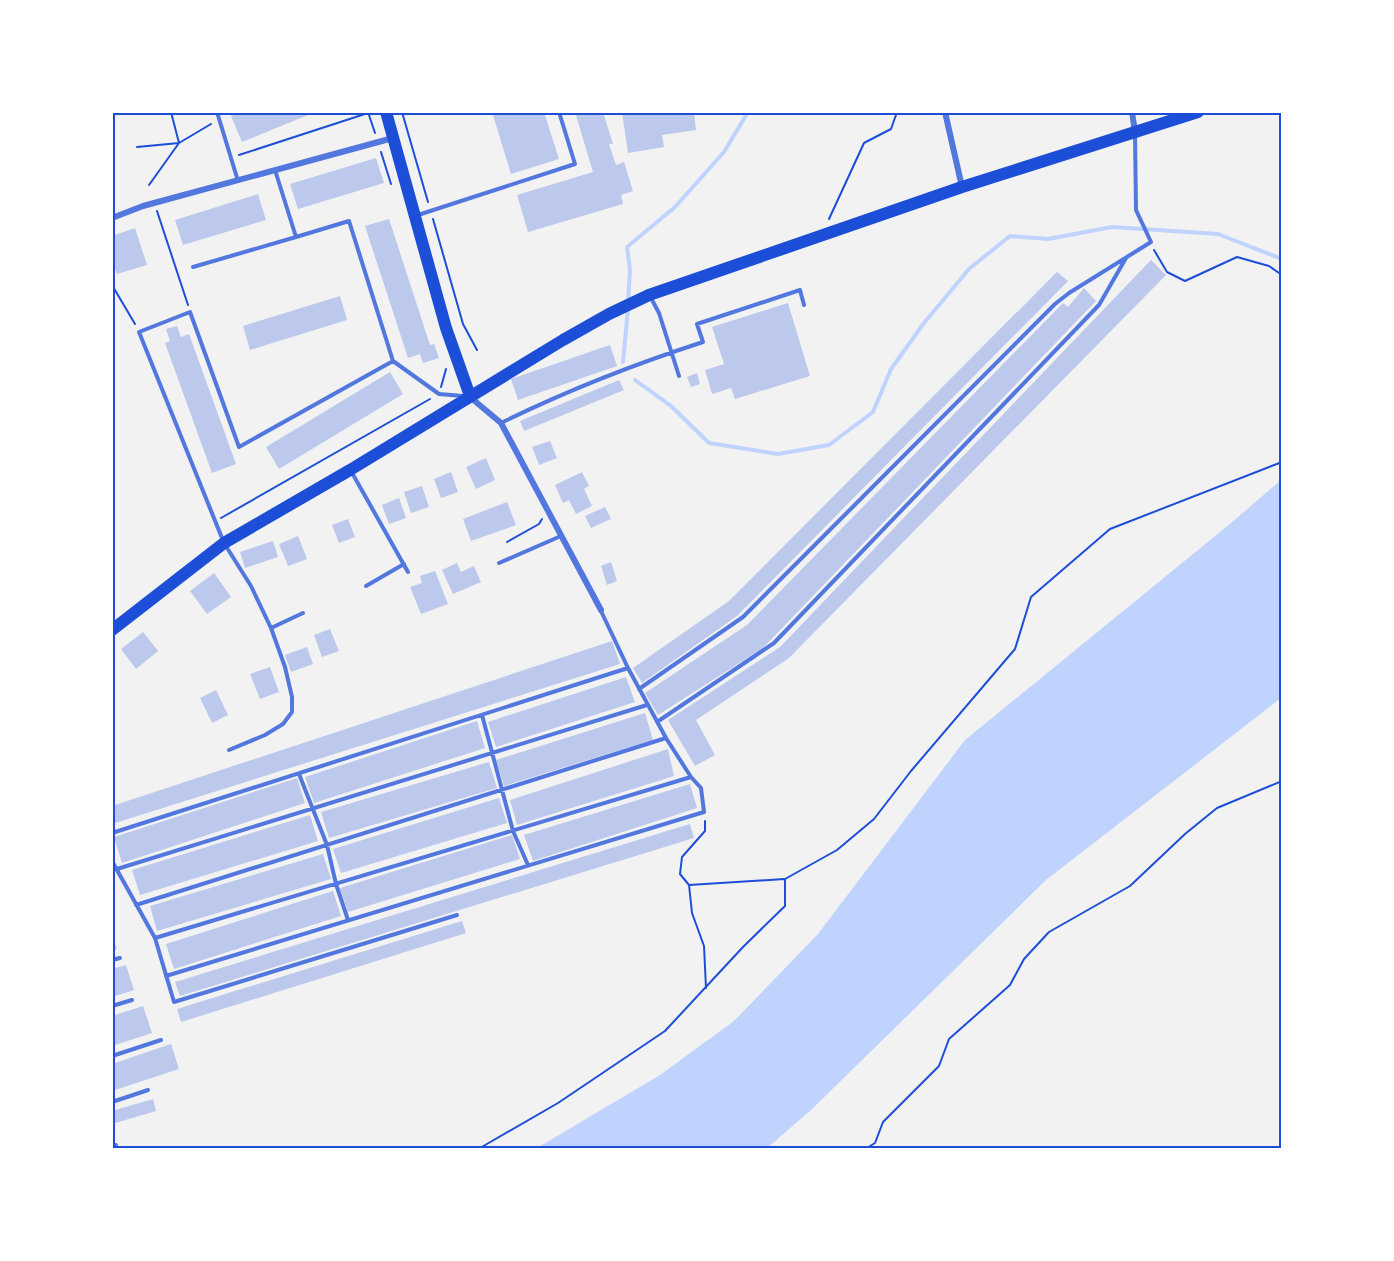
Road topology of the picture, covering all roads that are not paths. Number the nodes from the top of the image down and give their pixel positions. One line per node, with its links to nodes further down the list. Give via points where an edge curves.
1 (217, 112): 10 (lane)
2 (386, 112): 8 (main road)
3 (559, 112): 12 (lane, via 575,164)
4 (945, 112): 11 (street)
5 (1132, 112): 7 (street)
6 (1198, 112): 7 (main road)
7 (1135, 132): 11 (main road); 15 (lane, via 1136,210 1151,242)
8 (393, 138): 9 (street); 12 (main road)
9 (275, 170): 10 (street); 14 (lane)
10 (238, 182): 13 (street, via 143,206)
11 (962, 187): 17 (main road)
12 (414, 216): 22 (main road)
13 (112, 218)
14 (296, 237): 16 (lane); 20 (lane, via 349,221)
15 (1126, 257): 36 (lane, via 1055,304 743,617); 39 (lane, via 1099,304 774,643)
16 (193, 267)
17 (650, 295): 19 (lane); 22 (main road, via 609,314)
18 (804, 305): 19 (lane, via 800,290 697,324 703,342)
19 (671, 352): 21 (lane); 23 (lane, via 555,396)
20 (393, 362): 22 (lane, via 439,394); 26 (lane, via 239,447 190,312 139,332)
21 (679, 376)
22 (470, 396): 23 (street); 24 (main road)
23 (501, 423): 25 (street)
24 (350, 470): 26 (main road); 28 (lane)
25 (562, 535): 27 (lane); 31 (street)
26 (224, 543): 33 (lane); 34 (main road)
27 (499, 563)
28 (404, 564): 29 (lane); 30 (lane)
29 (408, 572)
30 (366, 585)
31 (601, 610): 35 (lane)
32 (303, 613): 33 (lane)
33 (272, 628): 41 (lane, via 292,697 292,712 283,724 265,735)
34 (112, 630)
35 (628, 668): 36 (lane); 38 (lane)
36 (639, 689): 37 (lane)
37 (648, 705): 39 (lane); 42 (lane)
38 (482, 715): 42 (lane); 43 (lane)
39 (657, 723): 40 (lane)
40 (666, 738): 44 (lane); 45 (lane)
41 (229, 750)
42 (492, 753): 45 (lane); 46 (lane)
43 (299, 774): 46 (lane); 48 (lane)
44 (691, 777): 47 (lane); 51 (lane, via 701,788 704,812)
45 (501, 790): 47 (lane); 49 (lane)
46 (312, 809): 49 (lane); 52 (lane)
47 (513, 831): 51 (lane); 53 (lane)
48 (112, 833)
49 (327, 845): 53 (lane); 54 (lane)
50 (112, 861): 52 (lane)
51 (528, 865): 56 (lane)
52 (117, 869): 54 (lane)
53 (336, 884): 56 (lane); 57 (lane)
54 (136, 905): 57 (lane)
55 (457, 915): 60 (lane, via 174,1002)
56 (348, 920): 60 (lane)
57 (155, 938): 60 (lane)
58 (120, 958): 59 (lane)
59 (112, 960)
60 (166, 976)
61 (132, 1000): 62 (lane)
62 (112, 1006)
63 (161, 1040): 64 (lane)
64 (112, 1056)
65 (148, 1090): 66 (lane)
66 (112, 1102)

